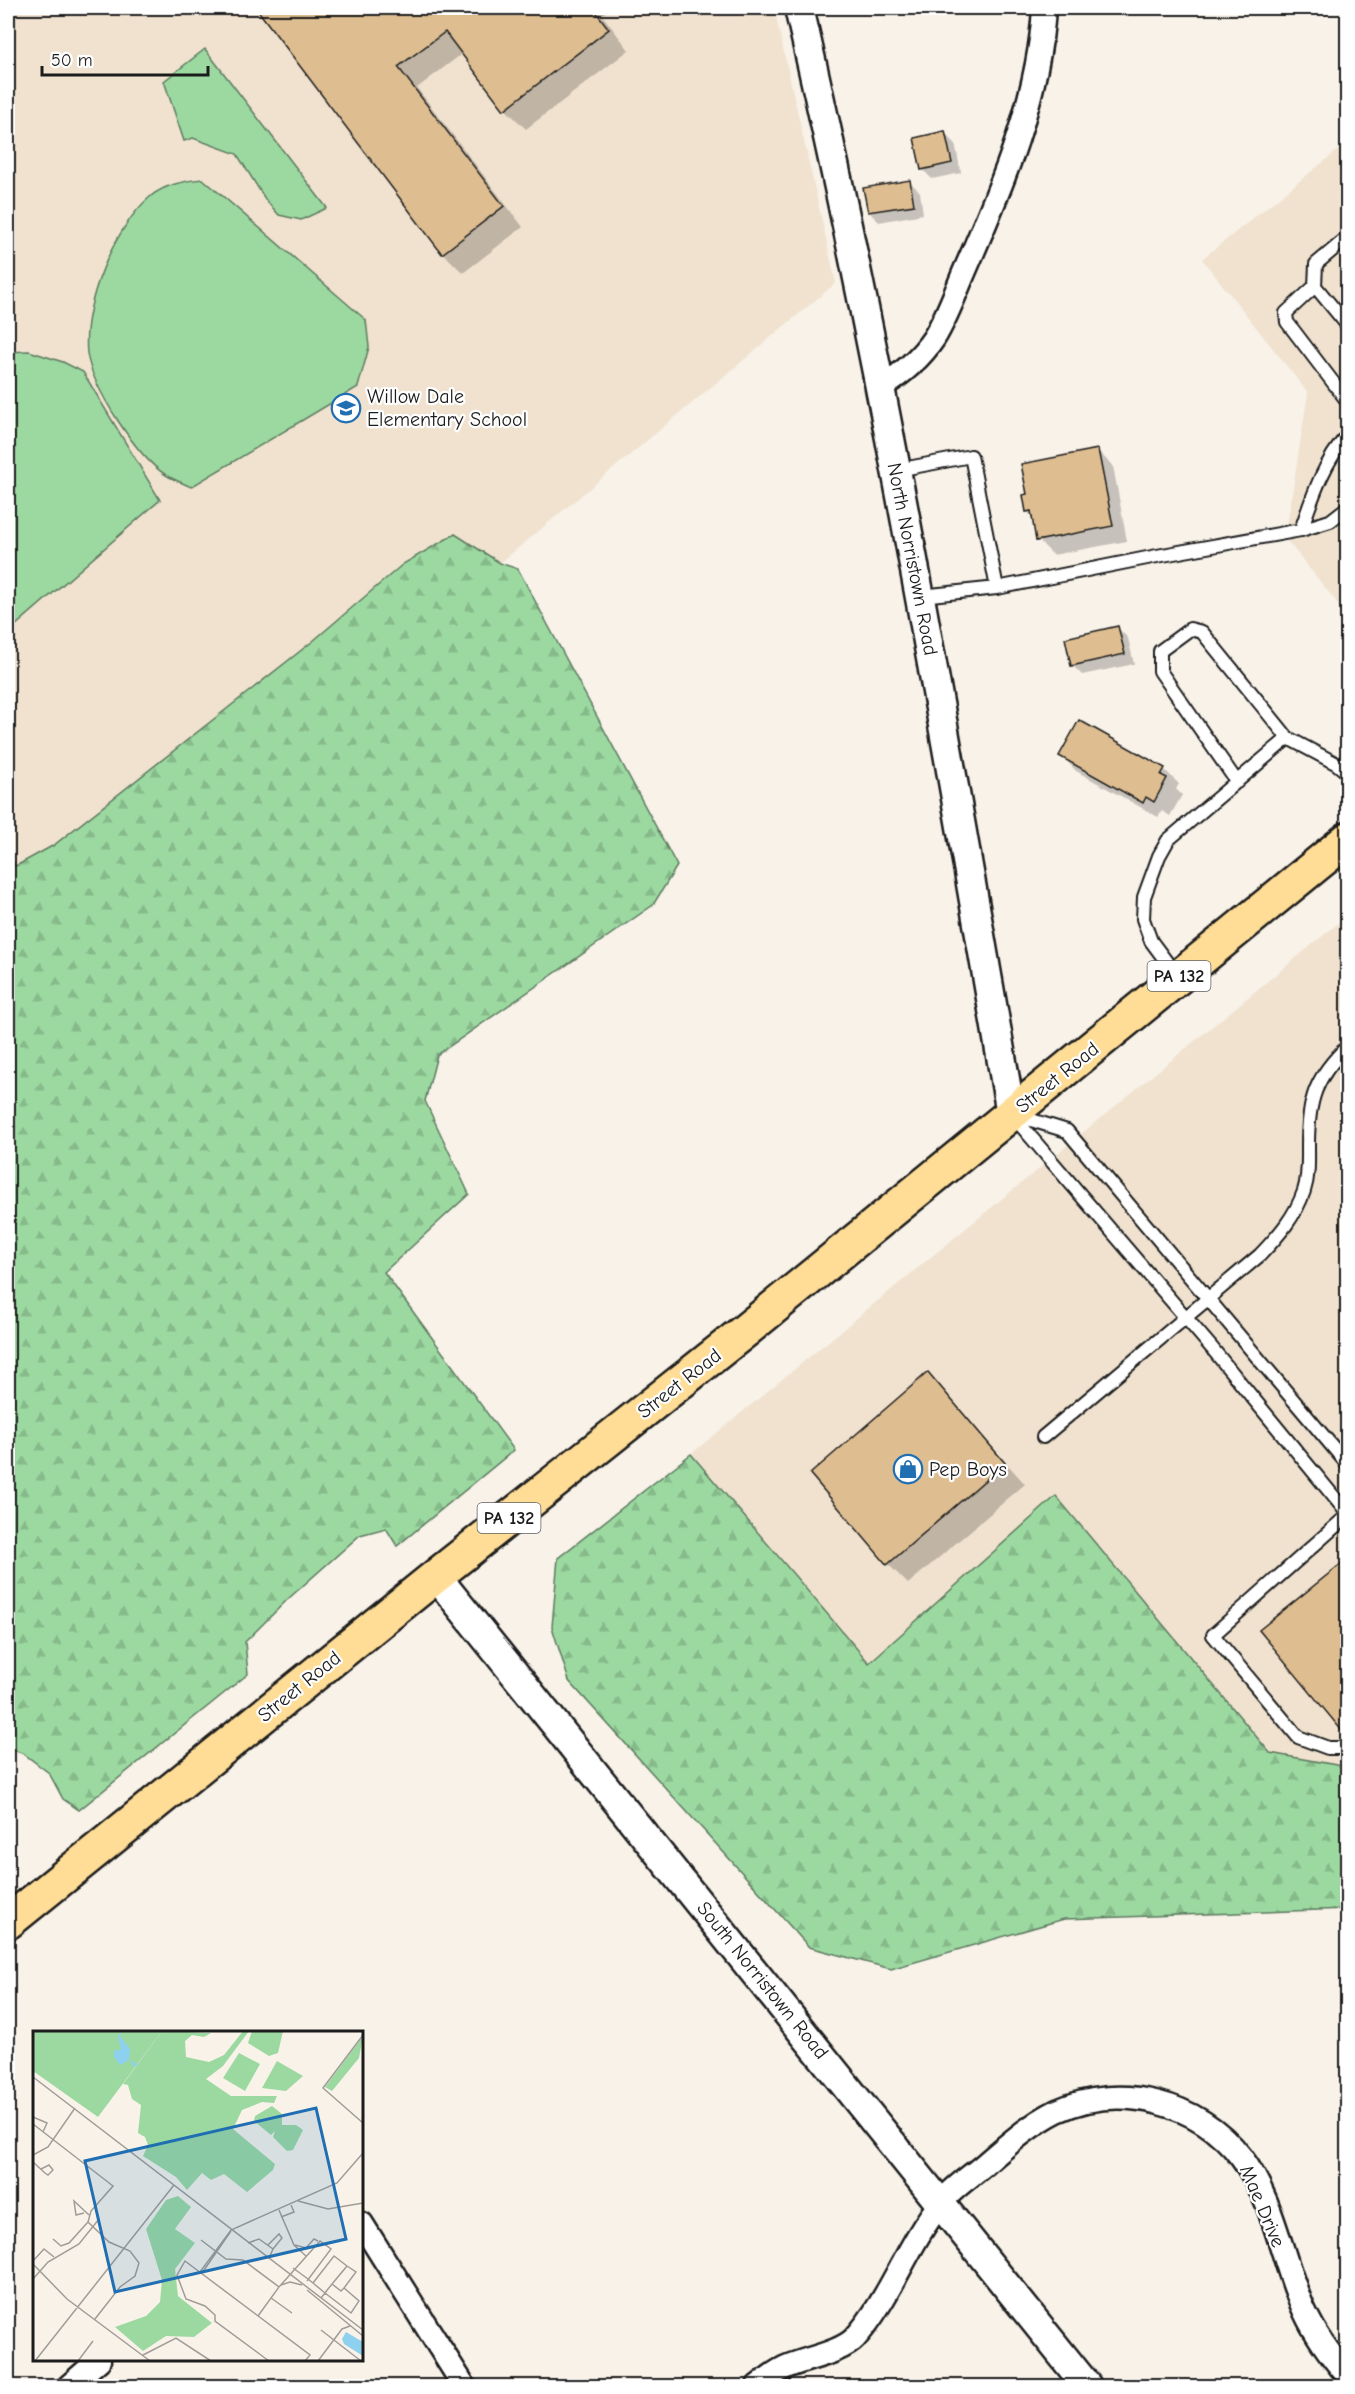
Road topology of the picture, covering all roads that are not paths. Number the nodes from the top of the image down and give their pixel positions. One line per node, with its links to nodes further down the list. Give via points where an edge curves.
1 (799, 8): 6 (street, North Norristown Road)
2 (1044, 8): 6 (street, via 1025,112 989,217 934,337 918,359)
3 (1347, 237): 4 (lane, via 1316,264)
4 (1315, 286): 5 (lane); 7 (lane, via 1286,313 1287,322)
5 (1347, 323)
6 (881, 387): 9 (street, North Norristown Road)
7 (1347, 402)
8 (1347, 435): 11 (lane, via 1337,446 1315,491)
9 (897, 470): 12 (lane, via 971,456); 13 (street, North Norristown Road)
10 (1347, 507): 11 (lane, via 1330,521)
11 (1301, 530): 12 (lane)
12 (997, 588): 13 (lane)
13 (921, 596): 20 (street, North Norristown Road)
14 (1288, 738): 15 (lane); 16 (lane); 16 (lane, via 1202,632 1190,629 1160,651 1160,671)
15 (1347, 773)
16 (1236, 782): 18 (lane, via 1168,840 1150,878 1143,919 1151,941)
17 (1347, 839): 18 (main road, Street Road / PA 132)
18 (1178, 977): 20 (main road, Street Road / PA 132)
19 (1347, 1046): 21 (lane, via 1318,1081 1308,1122 1308,1174 1294,1214 1285,1230 1260,1255)
20 (1011, 1114): 21 (lane, via 1067,1131); 22 (lane); 26 (main road, Street Road / PA 132)
21 (1207, 1298): 22 (lane); 24 (lane)
22 (1185, 1316): 23 (lane); 25 (lane)
23 (1043, 1437)
24 (1347, 1465)
25 (1347, 1514): 27 (lane, via 1213,1635 1298,1737 1328,1748)
26 (436, 1576): 28 (main road, Street Road / PA 132); 29 (street, South Norristown Road)
27 (1347, 1748)
28 (8, 1922)
29 (940, 2203): 32 (street, Mae Drive, via 1039,2121 1058,2111 1088,2101 1120,2097 1175,2107 1203,2122 1242,2158 1259,2186 1304,2310 1318,2337); 35 (street, Mae Drive, via 853,2340 783,2368); 36 (street, South Norristown Road)
30 (363, 2226): 34 (street)
31 (98, 2361): 33 (street)
32 (1347, 2376)
33 (69, 2386)
34 (464, 2386)
35 (758, 2386)
36 (1087, 2386)

